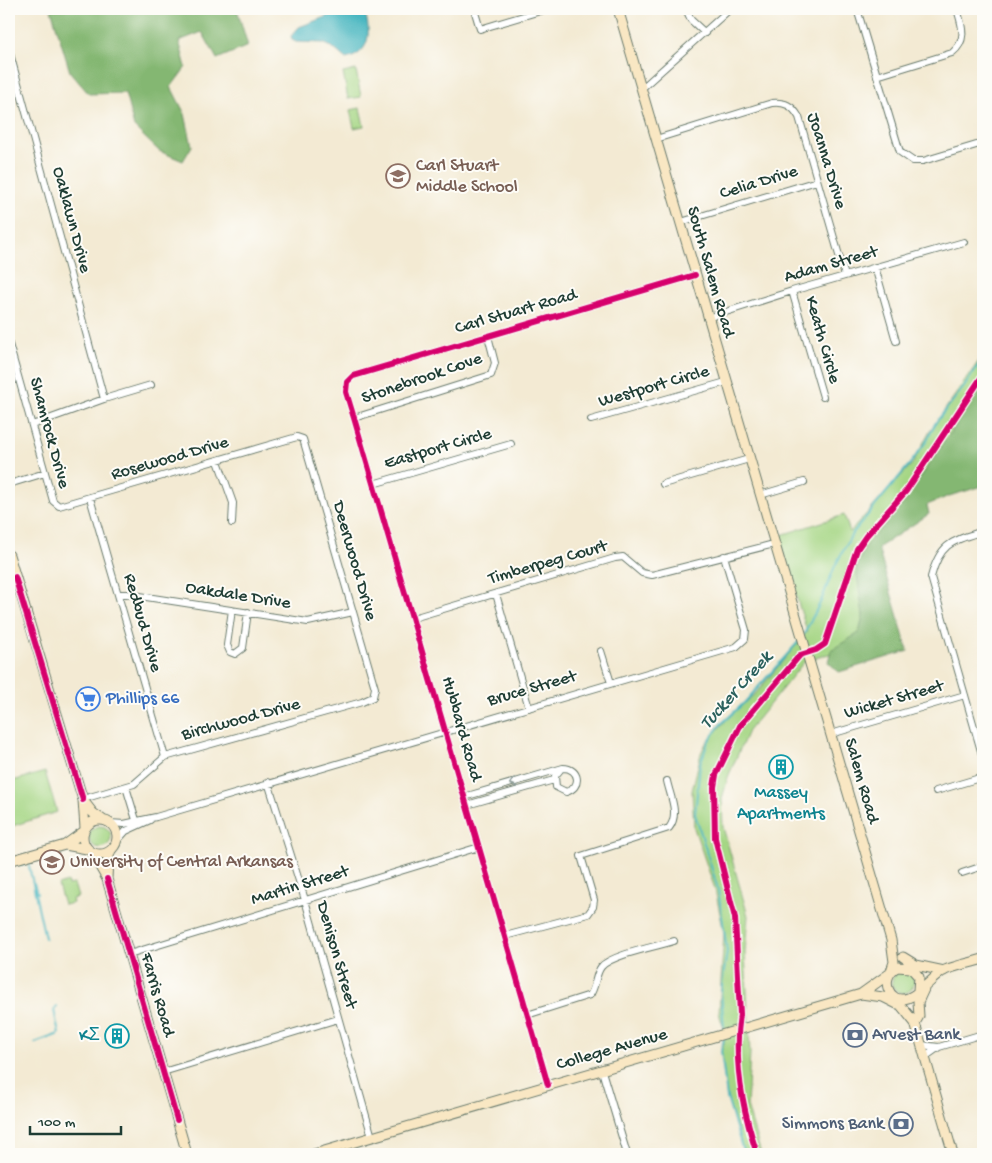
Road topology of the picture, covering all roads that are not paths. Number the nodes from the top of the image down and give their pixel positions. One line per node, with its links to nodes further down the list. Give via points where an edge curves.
1 (474, 9): 2 (street, via 480,28)
2 (548, 9)
3 (618, 9): 11 (street, South Salem Road)
4 (686, 9): 8 (street)
5 (730, 9): 8 (street)
6 (857, 9): 10 (street)
7 (956, 9): 10 (street, via 963,34 959,48)
8 (704, 33): 11 (street)
9 (9, 50): 29 (street, Oaklawn Drive)
10 (877, 76): 13 (street, via 897,146 906,158 923,161)
11 (641, 89): 12 (street, South Salem Road)
12 (656, 139): 14 (street, Joanna Drive, via 783,102 791,106 799,117); 15 (street, South Salem Road)
13 (983, 143)
14 (817, 181): 15 (street, Celia Drive); 19 (street, Joanna Drive)
15 (681, 222): 18 (street, South Salem Road)
16 (964, 242): 17 (street, Adam Street)
17 (875, 267): 19 (street, Adam Street); 23 (street)
18 (695, 275): 21 (street, South Salem Road); 22 (street, Carl Stuart Road)
19 (845, 276): 20 (street, Adam Street)
20 (792, 292): 21 (street, Adam Street); 28 (street, Keath Circle)
21 (707, 318): 26 (street, South Salem Road)
22 (488, 336): 25 (street, Carl Stuart Road, via 353,376); 30 (street, Stonebrook Cove, via 496,363 491,375)
23 (896, 341)
24 (9, 344): 32 (street, Shamrock Drive)
25 (347, 382): 30 (street, Hubbard Road, via 346,392)
26 (726, 382): 31 (street, Westport Circle); 35 (street, South Salem Road)
27 (151, 385): 29 (street)
28 (823, 397)
29 (104, 399): 32 (street)
30 (354, 418): 40 (street, Hubbard Road)
31 (591, 420)
32 (32, 425): 37 (street, Shamrock Drive)
33 (297, 437): 36 (street, Rosewood Drive); 54 (street, Deerwood Drive, via 303,439 307,447)
34 (511, 444): 40 (street, Eastport Circle)
35 (749, 460): 41 (street); 42 (street, South Salem Road)
36 (218, 461): 43 (street, Rosewood Drive); 45 (street, via 233,503)
37 (45, 473): 39 (street); 44 (street, Shamrock Drive)
38 (804, 482): 42 (street)
39 (9, 484)
40 (373, 484): 55 (street, Hubbard Road)
41 (663, 484)
42 (760, 495): 47 (street, South Salem Road)
43 (90, 498): 44 (street, Rosewood Drive, via 60,506); 50 (street, Redbud Drive)
44 (53, 501)
45 (232, 523)
46 (983, 531): 59 (street, via 953,541 942,550 931,577)
47 (774, 544): 49 (street, Timberpeg Court); 56 (street, South Salem Road)
48 (9, 555): 74 (street)
49 (724, 556): 51 (street, Timberpeg Court, via 652,575 642,573 623,557 615,558); 58 (street, Bruce Street, via 746,630 742,644)
50 (118, 594): 52 (street, Oakdale Drive); 64 (street, Redbud Drive)
51 (496, 594): 55 (street, Timberpeg Court); 61 (street)
52 (232, 610): 53 (street, Oakdale Drive); 53 (street, via 227,645 235,654 243,648)
53 (248, 612): 54 (street, Oakdale Drive, via 308,622)
54 (353, 612): 60 (street, Deerwood Drive, via 375,688)
55 (413, 618): 62 (street, Hubbard Road)
56 (800, 630): 63 (street, Salem Road)
57 (601, 651): 58 (street)
58 (611, 683): 61 (street, Bruce Street)
59 (965, 695): 63 (street, Wicket Street); 65 (street)
60 (373, 697): 64 (street, Birchwood Drive)
61 (529, 708): 62 (street, Bruce Street)
62 (446, 731): 70 (street, Bruce Street); 73 (street, Hubbard Road)
63 (831, 734): 91 (street, Salem Road)
64 (165, 756): 71 (street, Birchwood Drive)
65 (983, 758)
66 (560, 770): 68 (street); 68 (street, via 567,768 575,772 576,786 570,791 562,791); 73 (street, one-way to 73)
67 (983, 777): 72 (street)
68 (554, 780): 75 (street)
69 (667, 780): 89 (street, via 675,814 675,821 669,828 581,856 594,900 588,914)
70 (268, 782): 76 (street, Bruce Street); 88 (street, Denison Street)
71 (126, 788): 74 (street, Birchwood Drive); 77 (street)
72 (936, 791)
73 (464, 798): 75 (street, Hubbard Road)
74 (83, 800): 78 (street, via 93,813); 79 (street)
75 (467, 805): 82 (street, Hubbard Road)
76 (156, 817): 77 (street, Bruce Street); 81 (street, Bruce Street, via 126,831)
77 (136, 820): 78 (street, Bruce Street, via 124,824)
78 (107, 822): 79 (street, via 93,821); 81 (street, via 116,832)
79 (84, 830): 80 (street); 83 (street, via 82,839)
80 (65, 845): 83 (street); 84 (street)
81 (114, 846): 83 (street, via 102,854); 87 (street, Farris Road, via 108,858)
82 (480, 847): 88 (street, Martin Street); 89 (street, Hubbard Road)
83 (89, 851): 87 (street, Farris Road)
84 (9, 861)
85 (983, 866): 86 (street)
86 (962, 873)
87 (107, 879): 92 (street, Farris Road)
88 (304, 900): 92 (street, Martin Street); 103 (street, Denison Street)
89 (505, 936): 102 (street, Hubbard Road)
90 (674, 941): 102 (street, via 609,961 602,966 590,995)
91 (891, 943): 93 (street, Salem Road); 97 (street, Salem Road, via 894,962)
92 (129, 954): 110 (street, Farris Road)
93 (903, 956): 95 (street, Salem Road); 96 (street, via 916,965)
94 (983, 959): 96 (street)
95 (912, 968): 96 (street, via 924,972); 97 (street, via 900,966); 99 (street, via 919,977)
96 (942, 970): 98 (street)
97 (887, 974): 100 (street, College Avenue); 101 (street, via 887,986)
98 (928, 984): 99 (street); 104 (street, via 920,997)
99 (917, 992): 101 (street, via 905,999); 104 (street, via 914,1004)
100 (863, 994): 101 (street, College Avenue, via 876,992); 109 (street, College Avenue)
101 (895, 999): 104 (street)
102 (527, 1015): 111 (street, Hubbard Road)
103 (338, 1019): 110 (street); 112 (street, Denison Street)
104 (916, 1021): 106 (street)
105 (983, 1034): 107 (street)
106 (921, 1045): 107 (street); 108 (street)
107 (939, 1047): 108 (street)
108 (924, 1057): 116 (street)
109 (602, 1070): 111 (street, College Avenue); 115 (street)
110 (163, 1072): 113 (street, Farris Road)
111 (548, 1085): 112 (street, College Avenue)
112 (372, 1137): 114 (street, College Avenue)
113 (187, 1154)
114 (314, 1154)
115 (627, 1154)
116 (953, 1154)

